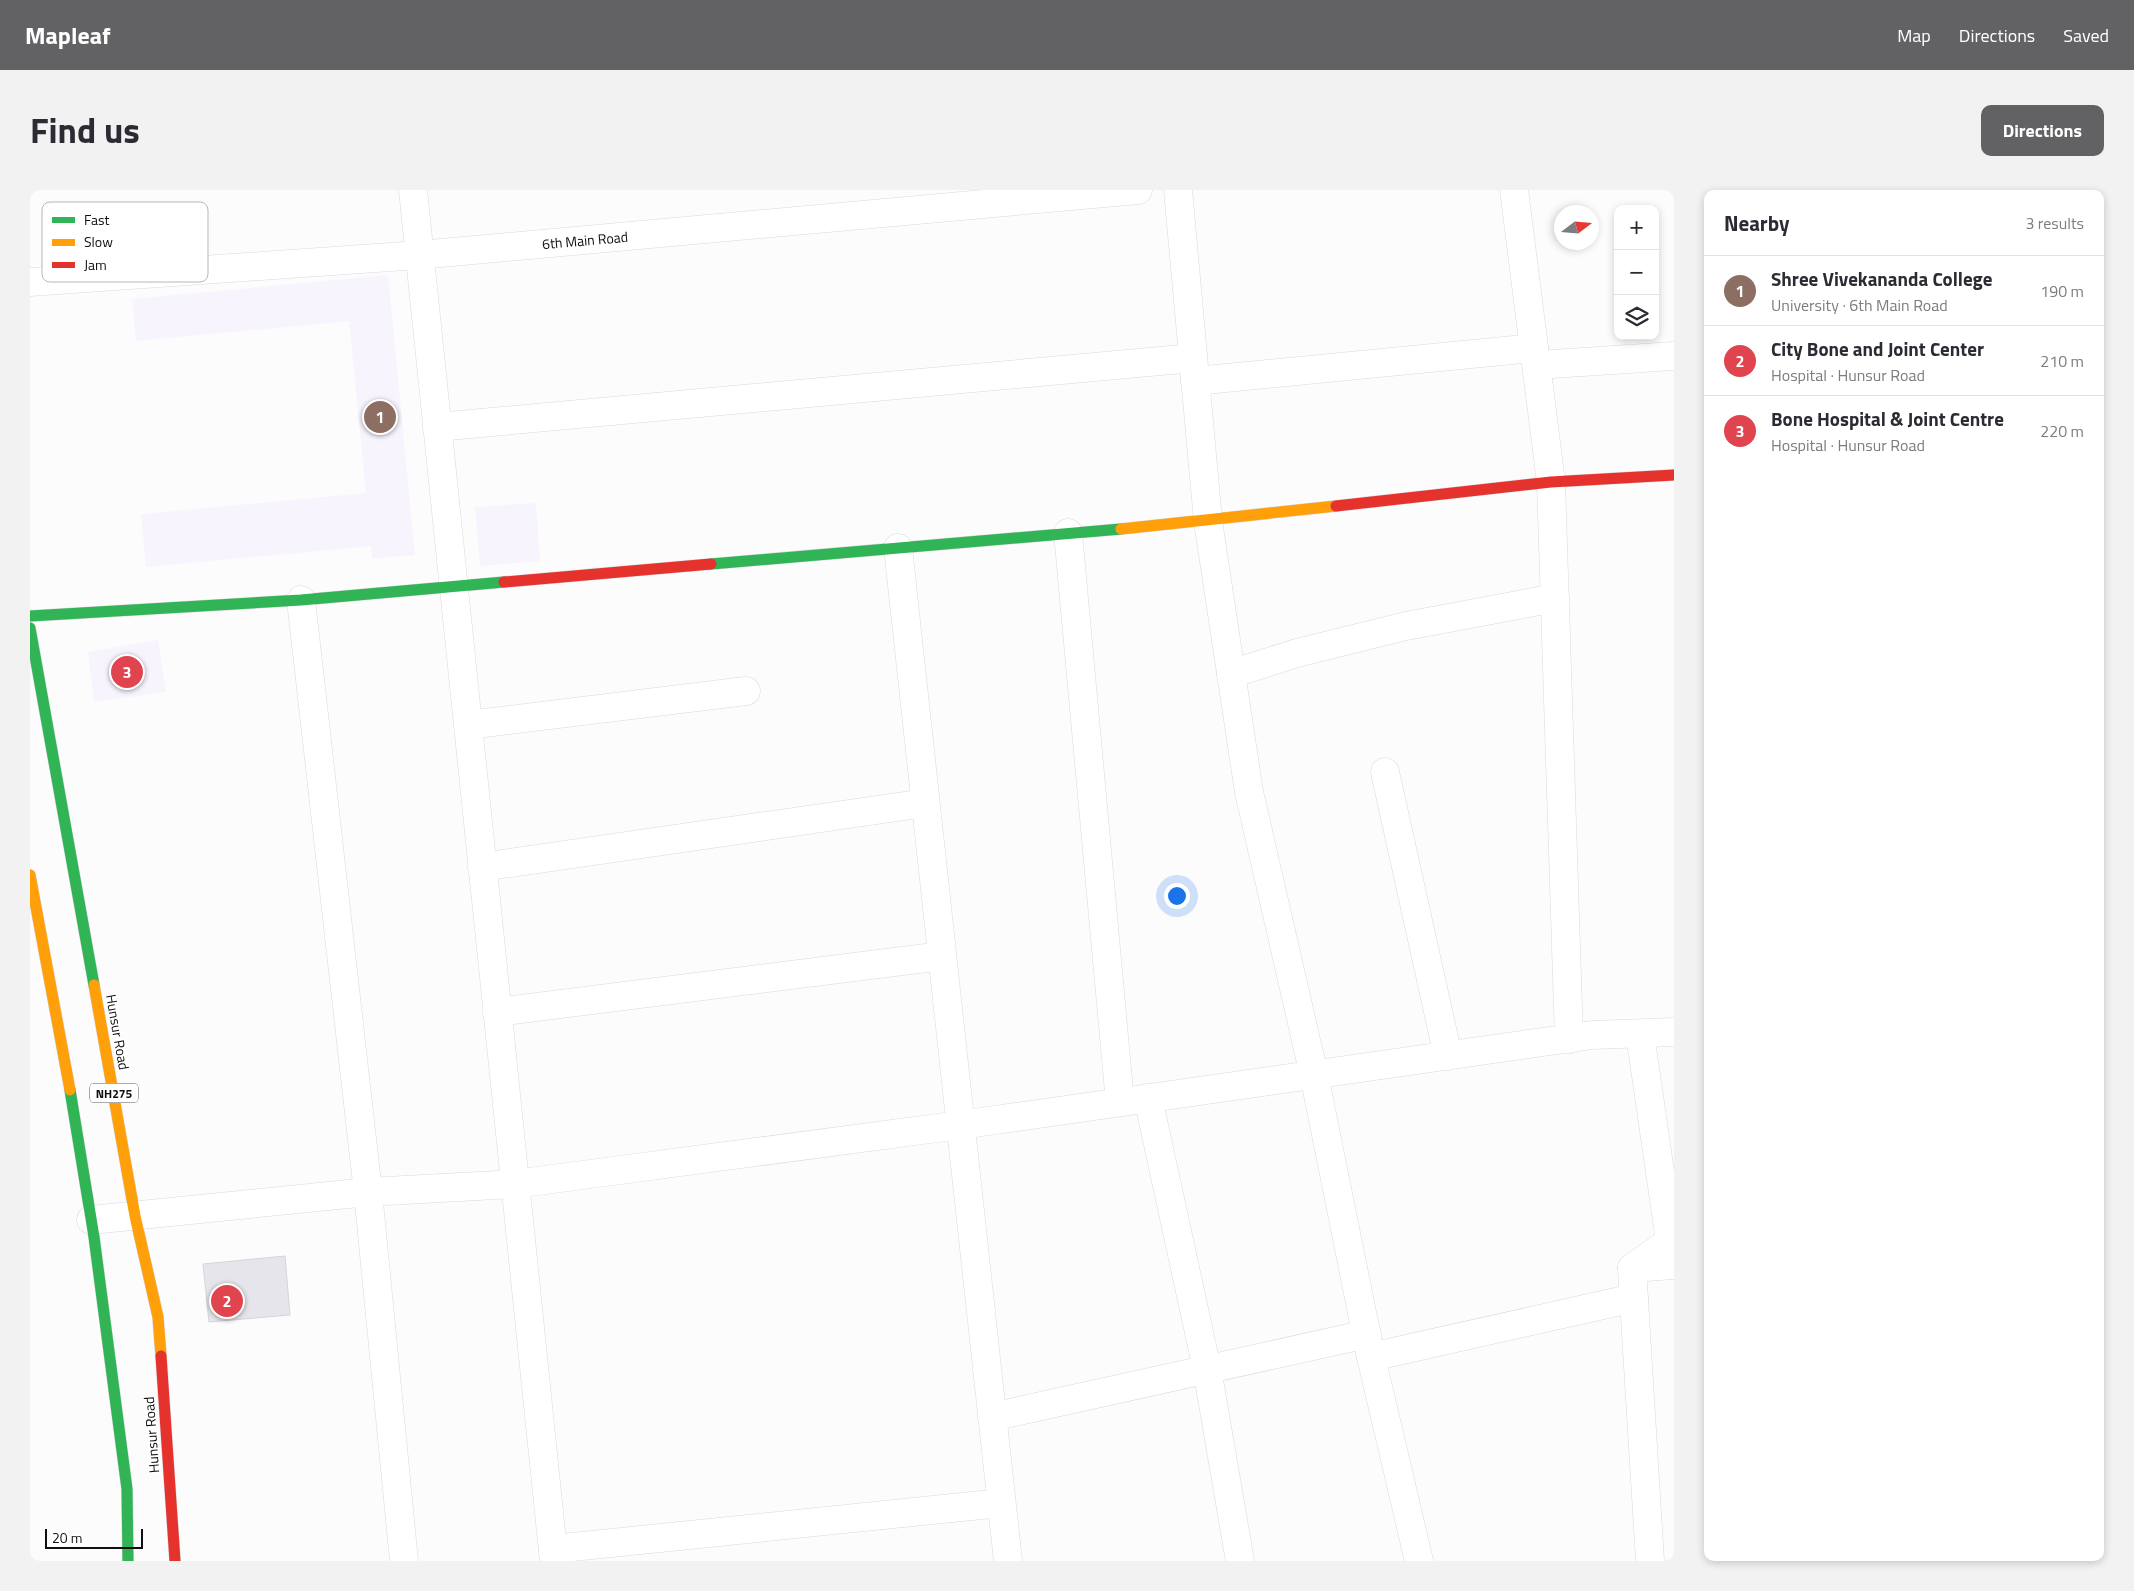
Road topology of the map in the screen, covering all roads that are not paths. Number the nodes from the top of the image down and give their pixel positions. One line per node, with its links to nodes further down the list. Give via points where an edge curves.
1 (413, 190): 5 (street)
2 (1138, 190): 5 (street, 6th Main Road)
3 (1178, 190): 9 (street)
4 (1514, 190): 8 (street)
5 (419, 255): 6 (street, 6th Main Road); 10 (street)
6 (208, 270)
7 (1674, 356): 8 (street)
8 (1535, 357): 9 (street); 12 (street)
9 (1194, 369): 10 (street); 13 (street)
10 (437, 427): 16 (street)
11 (1674, 475): 12 (street)
12 (1551, 482): 13 (street); 17 (street)
13 (1208, 521): 14 (street); 21 (street)
14 (1068, 533): 15 (street); 36 (street)
15 (898, 548): 16 (street); 25 (street)
16 (454, 587): 18 (street); 23 (street)
17 (1555, 598): 21 (street, via 1406,626 1297,653); 32 (street)
18 (301, 600): 19 (street); 39 (street)
19 (30, 616)
20 (30, 628): 40 (street, Hunsur Road / NH275)
21 (1231, 674): 34 (street, via 1249,792)
22 (746, 690): 23 (street)
23 (468, 725): 26 (street)
24 (1385, 772): 33 (street)
25 (925, 803): 26 (street); 28 (street)
26 (482, 867): 29 (street)
27 (30, 875): 41 (street)
28 (942, 956): 29 (street); 37 (street)
29 (497, 1012): 38 (street)
30 (1674, 1032): 31 (street)
31 (1640, 1034): 32 (street); 43 (street, via 1670,1241)
32 (1569, 1038): 33 (street)
33 (1448, 1056): 34 (street)
34 (1314, 1074): 35 (street); 45 (street)
35 (1148, 1098): 36 (street); 46 (street)
36 (1120, 1102): 37 (street)
37 (960, 1125): 38 (street); 47 (street)
38 (515, 1184): 39 (street); 49 (street)
39 (368, 1192): 40 (street); 52 (street)
40 (136, 1216): 41 (street); 51 (street, Hunsur Road / NH275, via 158,1316)
41 (91, 1220): 50 (street, via 127,1489)
42 (1674, 1265): 43 (street)
43 (1632, 1268): 44 (street)
44 (1634, 1298): 45 (street); 56 (street)
45 (1369, 1345): 46 (street); 55 (street)
46 (1207, 1369): 47 (street); 54 (street)
47 (992, 1417): 48 (street)
48 (1001, 1503): 49 (street); 53 (street)
49 (554, 1555)
50 (128, 1561)
51 (175, 1561)
52 (404, 1561)
53 (1008, 1561)
54 (1240, 1561)
55 (1419, 1561)
56 (1650, 1561)

